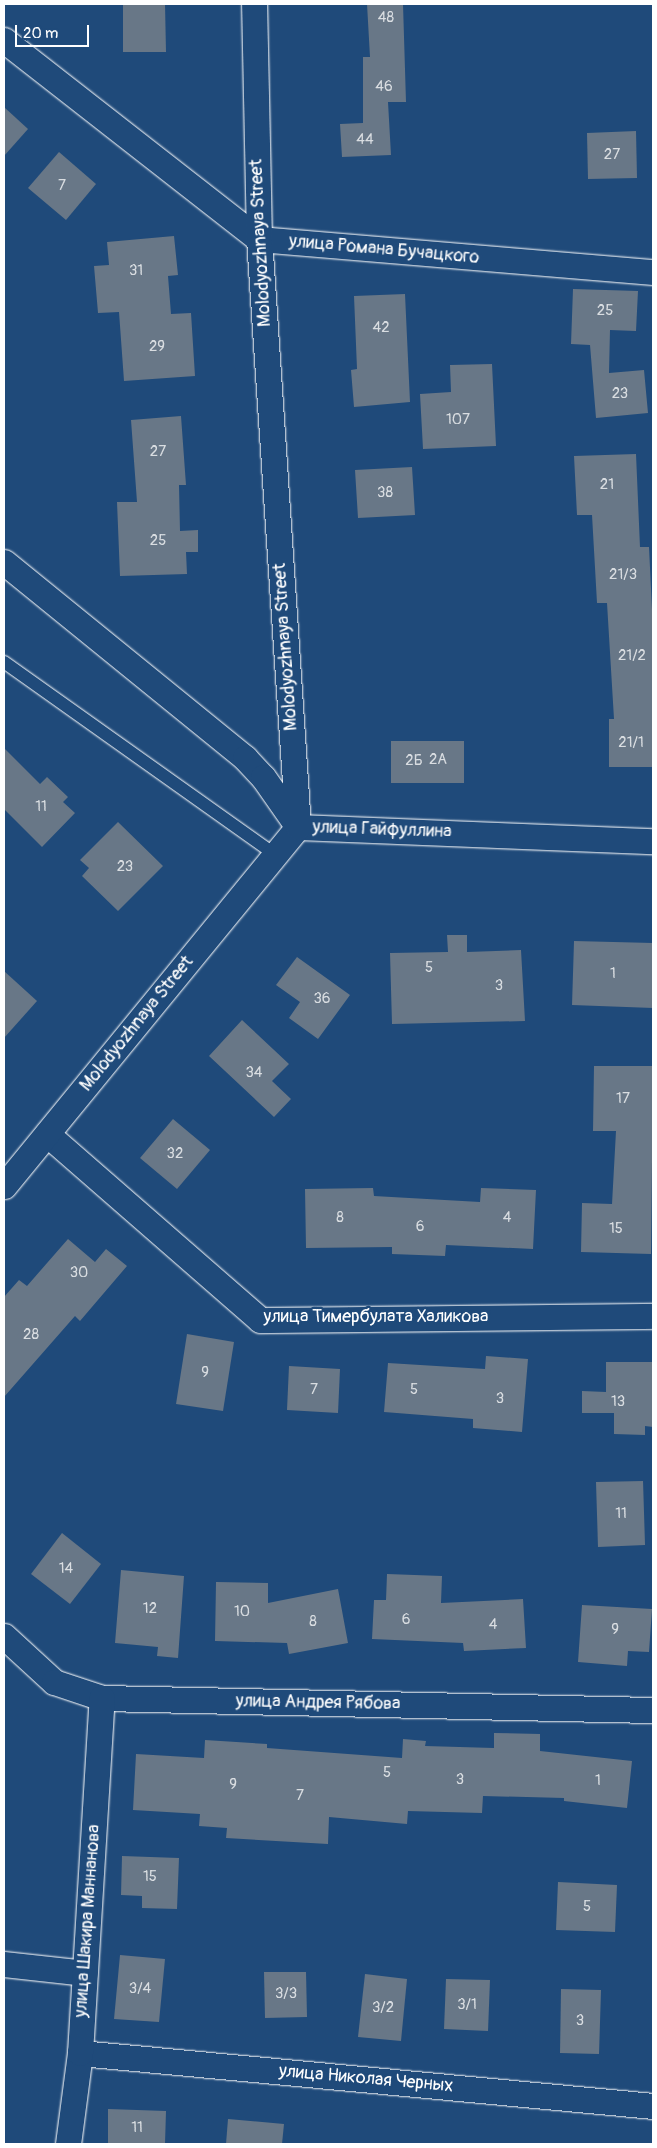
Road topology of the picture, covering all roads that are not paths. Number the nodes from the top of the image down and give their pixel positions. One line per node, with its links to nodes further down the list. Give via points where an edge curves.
1 (254, 4): 3 (street, Molodyozhnaya Street)
2 (4, 40): 3 (street)
3 (259, 239): 4 (street, улица Романа Бучацкого); 7 (street, Molodyozhnaya Street)
4 (653, 272)
5 (4, 562): 7 (street, улица Гайфуллина, via 245,758 263,777)
6 (4, 662): 9 (lane)
7 (298, 827): 8 (street, улица Гайфуллина); 9 (street, Molodyozhnaya Street)
8 (653, 841)
9 (276, 855): 10 (street, Molodyozhnaya Street)
10 (47, 1134): 11 (street, Molodyozhnaya Street); 12 (street, улица Тимербулата Халикова, via 260,1320)
11 (4, 1186)
12 (653, 1316)
13 (4, 1636): 14 (street, улица Андрея Рябова, via 54,1682)
14 (102, 1698): 15 (street, улица Андрея Рябова); 17 (street, улица Шакира Маннанова)
15 (653, 1710)
16 (4, 1964): 17 (street)
17 (85, 1973): 18 (street, улица Шакира Маннанова)
18 (80, 2053): 19 (street, улица Николая Черных); 20 (street, улица Шакира Маннанова)
19 (653, 2106)
20 (68, 2144)

